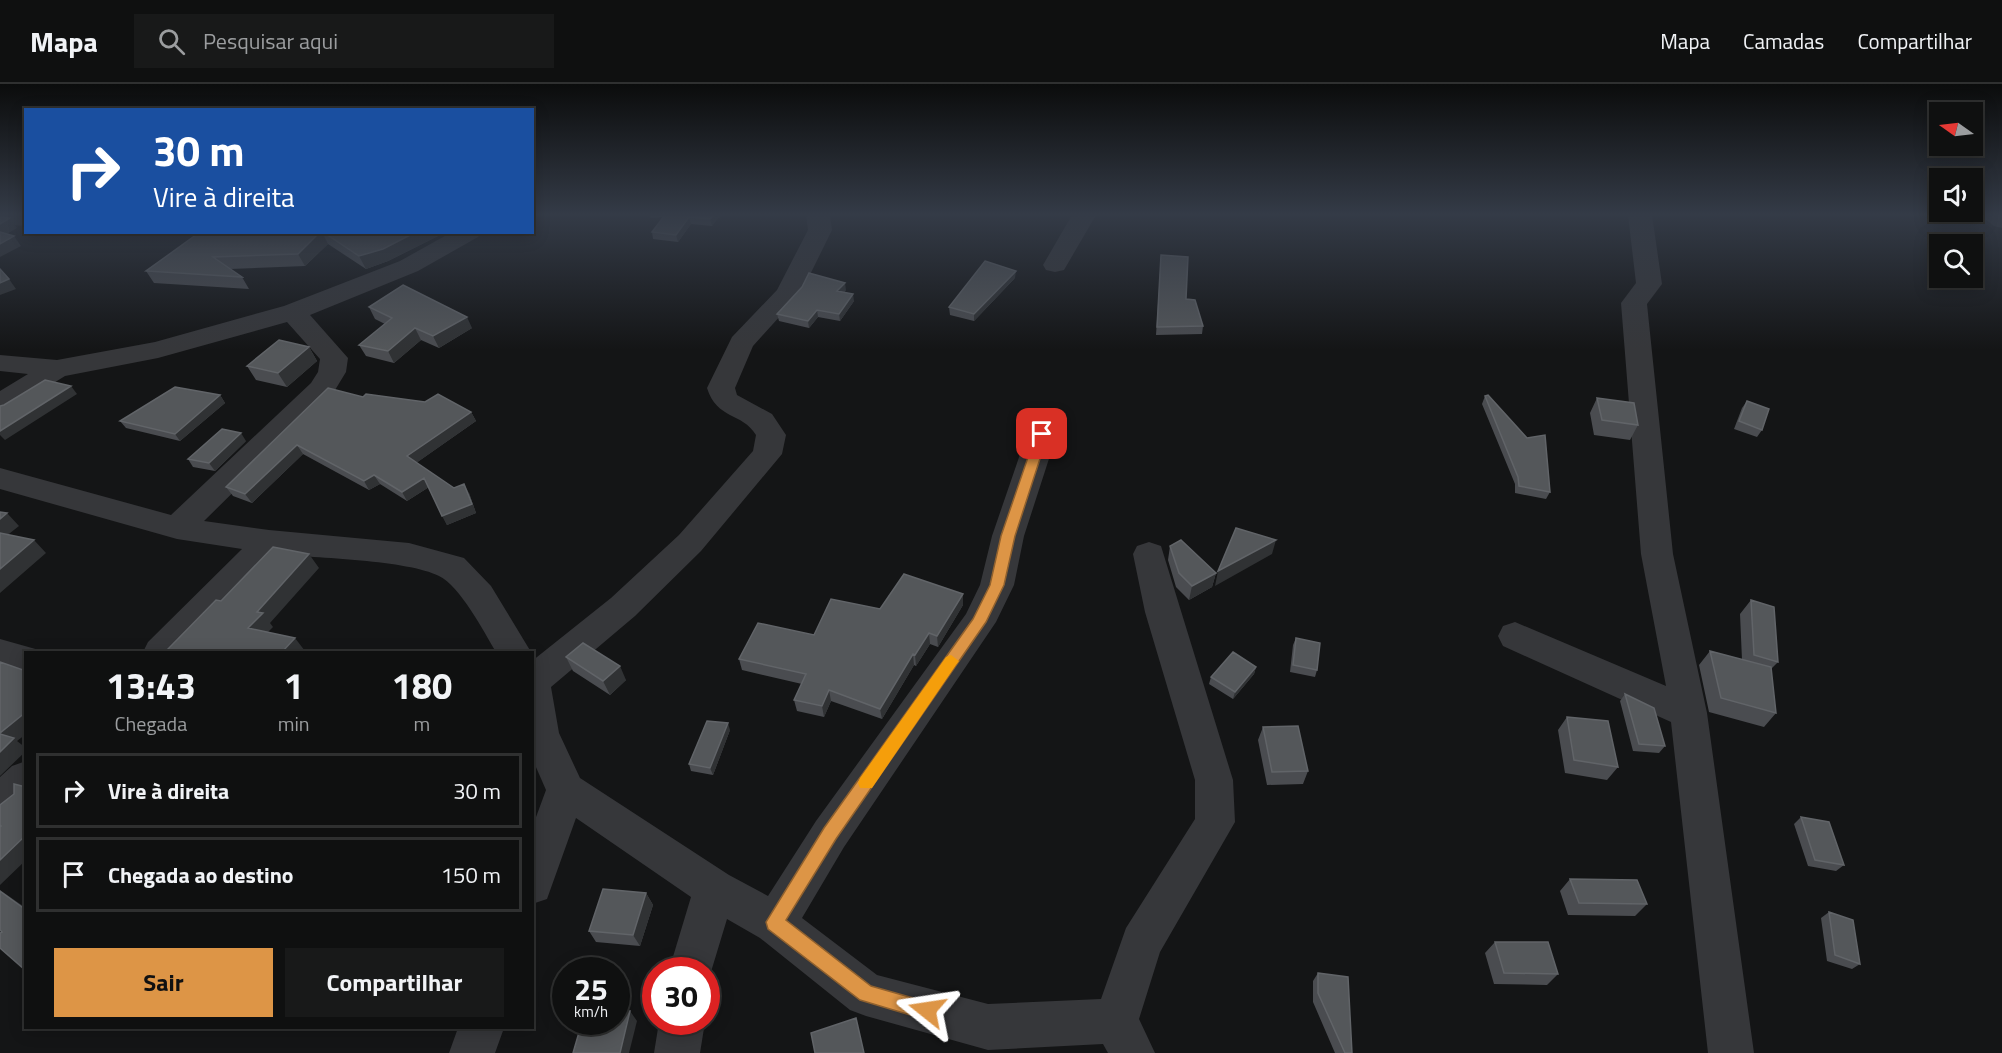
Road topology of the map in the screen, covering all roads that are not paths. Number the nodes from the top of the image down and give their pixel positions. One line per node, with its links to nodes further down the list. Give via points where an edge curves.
1 (419, 260): 6 (street)
2 (805, 260): 20 (street, via 788,293 741,343 721,388 725,400 762,421 771,435 767,454 690,543 623,607)
3 (1058, 260): 5 (street)
4 (1646, 260): 22 (street, via 1649,284 1634,303 1655,542)
5 (1055, 265)
6 (293, 312): 8 (street, via 158,350); 12 (street, via 334,358 332,372 322,389)
7 (0, 363): 8 (street)
8 (57, 369): 9 (street)
9 (0, 404)
10 (1042, 434): 28 (street, via 1008,536 997,585 979,622 830,834)
11 (0, 478): 12 (street)
12 (177, 528): 13 (street)
13 (269, 542): 16 (street); 17 (street, via 409,555 452,567 479,595)
14 (1149, 554): 32 (street, via 1162,612 1214,780 1215,822 1141,943)
15 (1515, 636): 22 (street)
16 (161, 651)
17 (513, 651)
18 (0, 653): 19 (street)
19 (24, 659)
20 (534, 680)
21 (534, 695): 24 (street, via 540,733)
22 (1689, 713): 35 (street)
23 (24, 780): 25 (street)
24 (566, 790): 26 (street); 27 (street)
25 (0, 801)
26 (534, 879)
27 (714, 889): 28 (street); 29 (street)
28 (774, 922): 32 (street, via 866,994 988,1027)
29 (695, 957)
30 (481, 1029): 33 (street)
31 (680, 1035): 34 (street)
32 (1124, 1037)
33 (472, 1053)
34 (677, 1053)
35 (1731, 1053)

